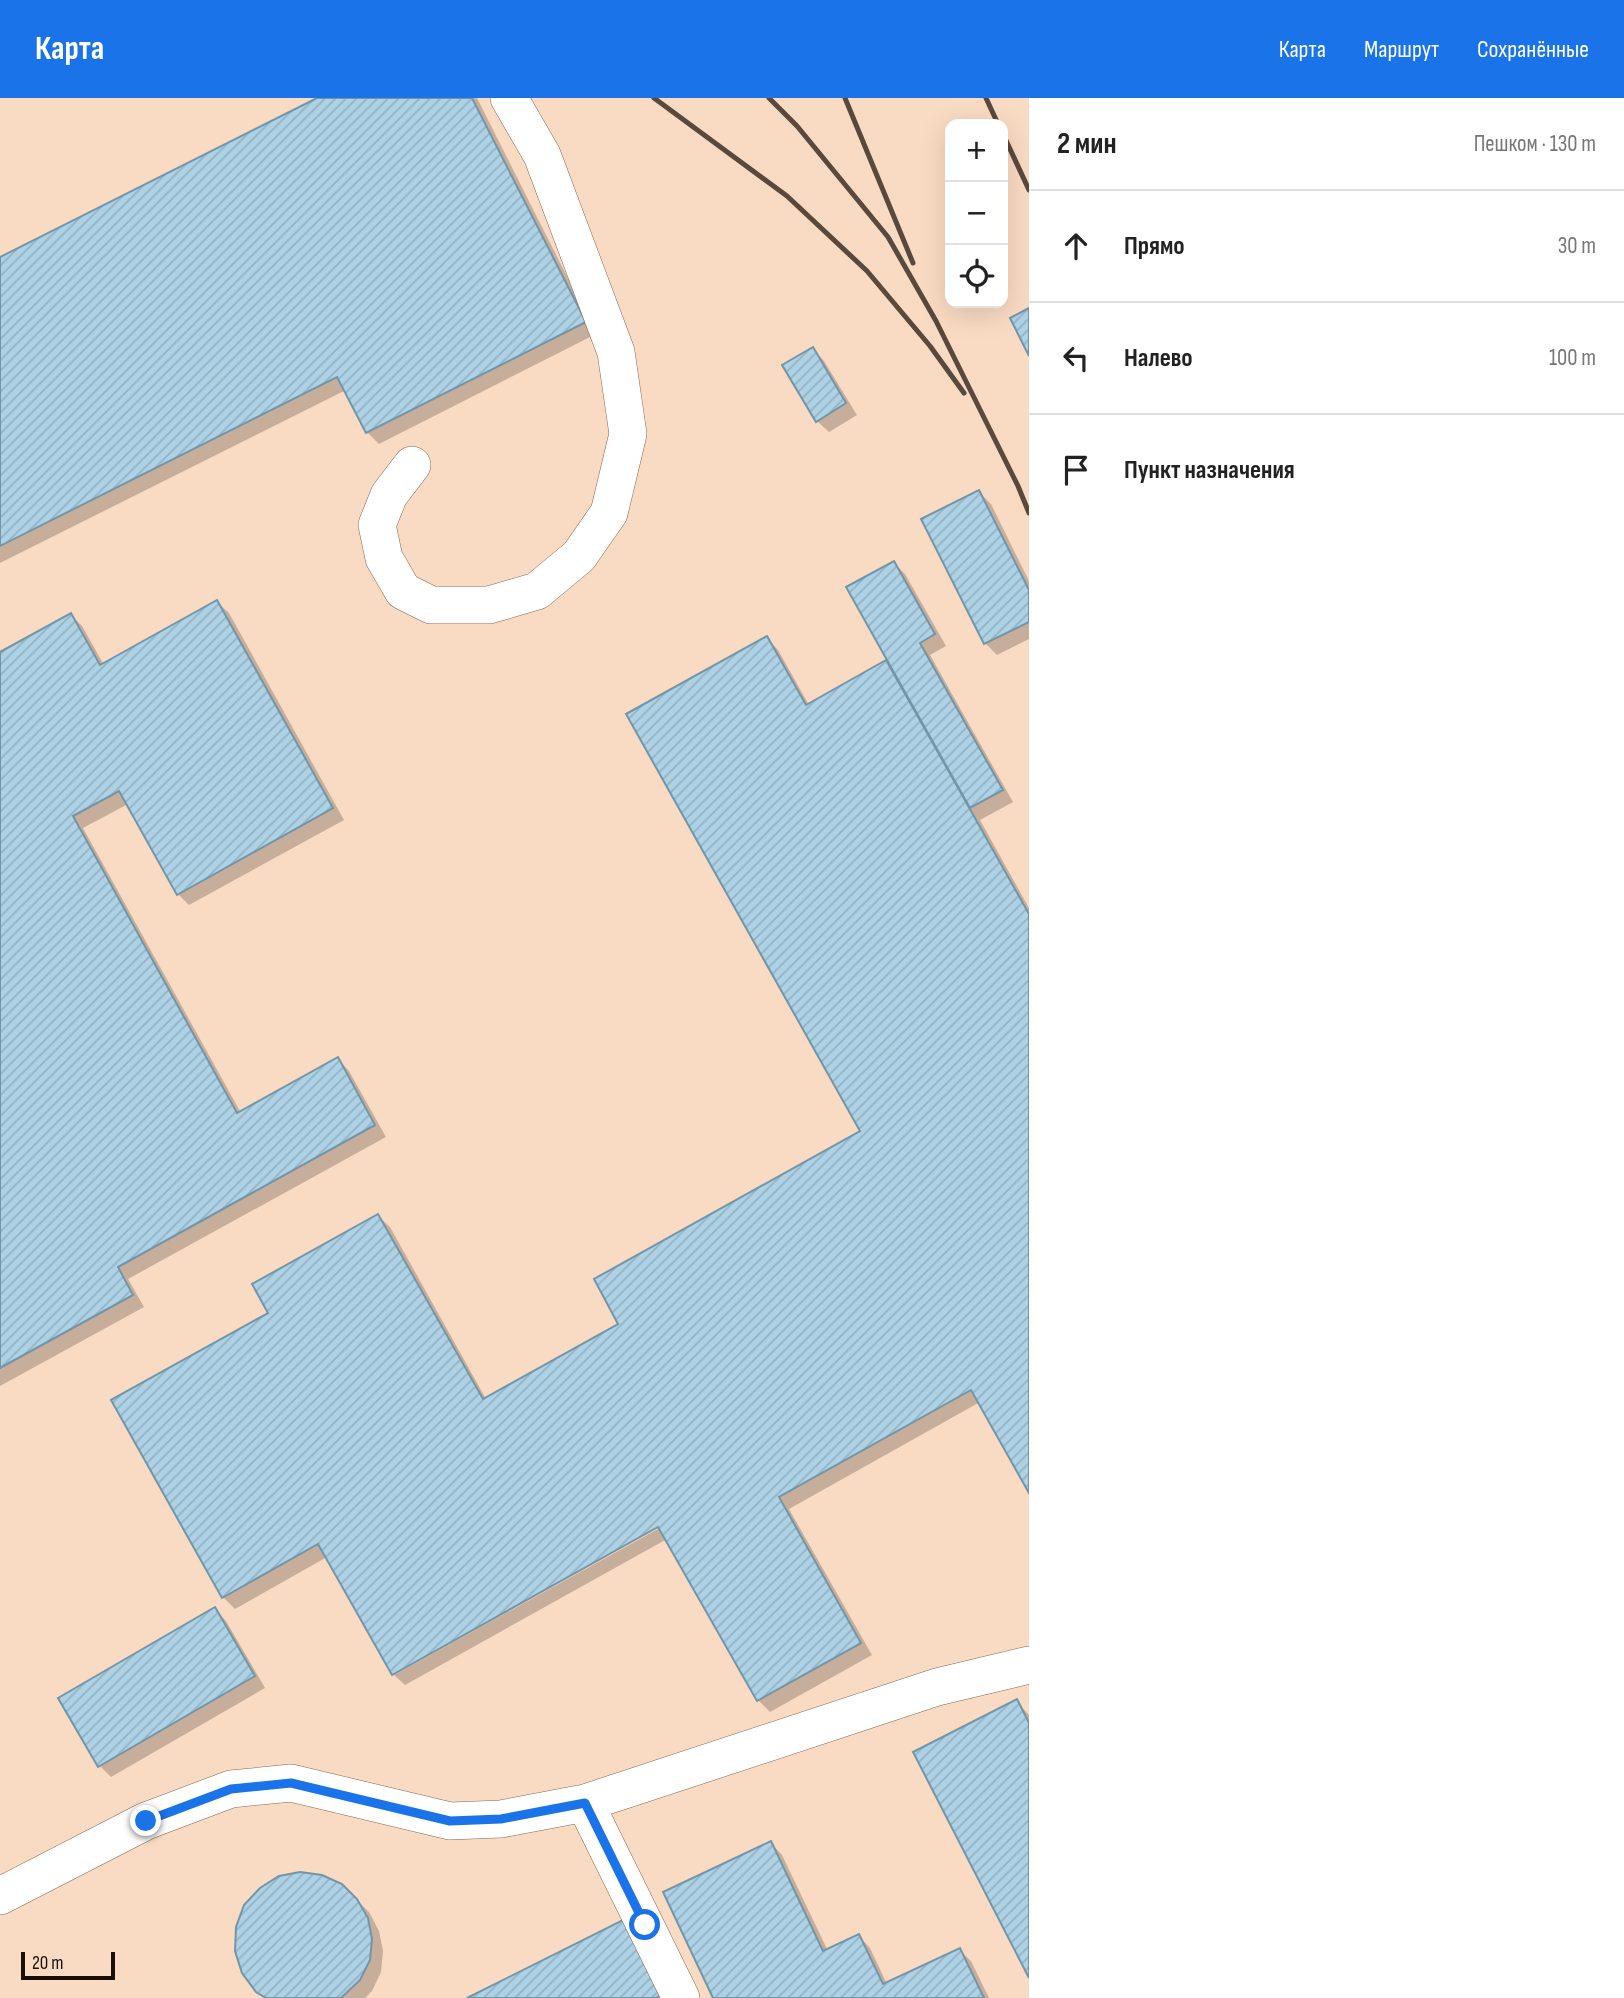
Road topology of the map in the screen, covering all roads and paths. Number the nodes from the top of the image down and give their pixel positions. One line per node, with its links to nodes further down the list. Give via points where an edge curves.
1 (509, 98): 2 (lane, via 542,155 616,352 628,434 609,513 579,556 537,591 489,605 432,605 403,591 384,558 377,525 389,495)
2 (412, 466)
3 (1029, 1665): 4 (lane, via 937,1686)
4 (585, 1803): 5 (lane, via 501,1819 450,1821 291,1783 231,1789 146,1821); 6 (lane)
5 (0, 1896)
6 (681, 1998)

